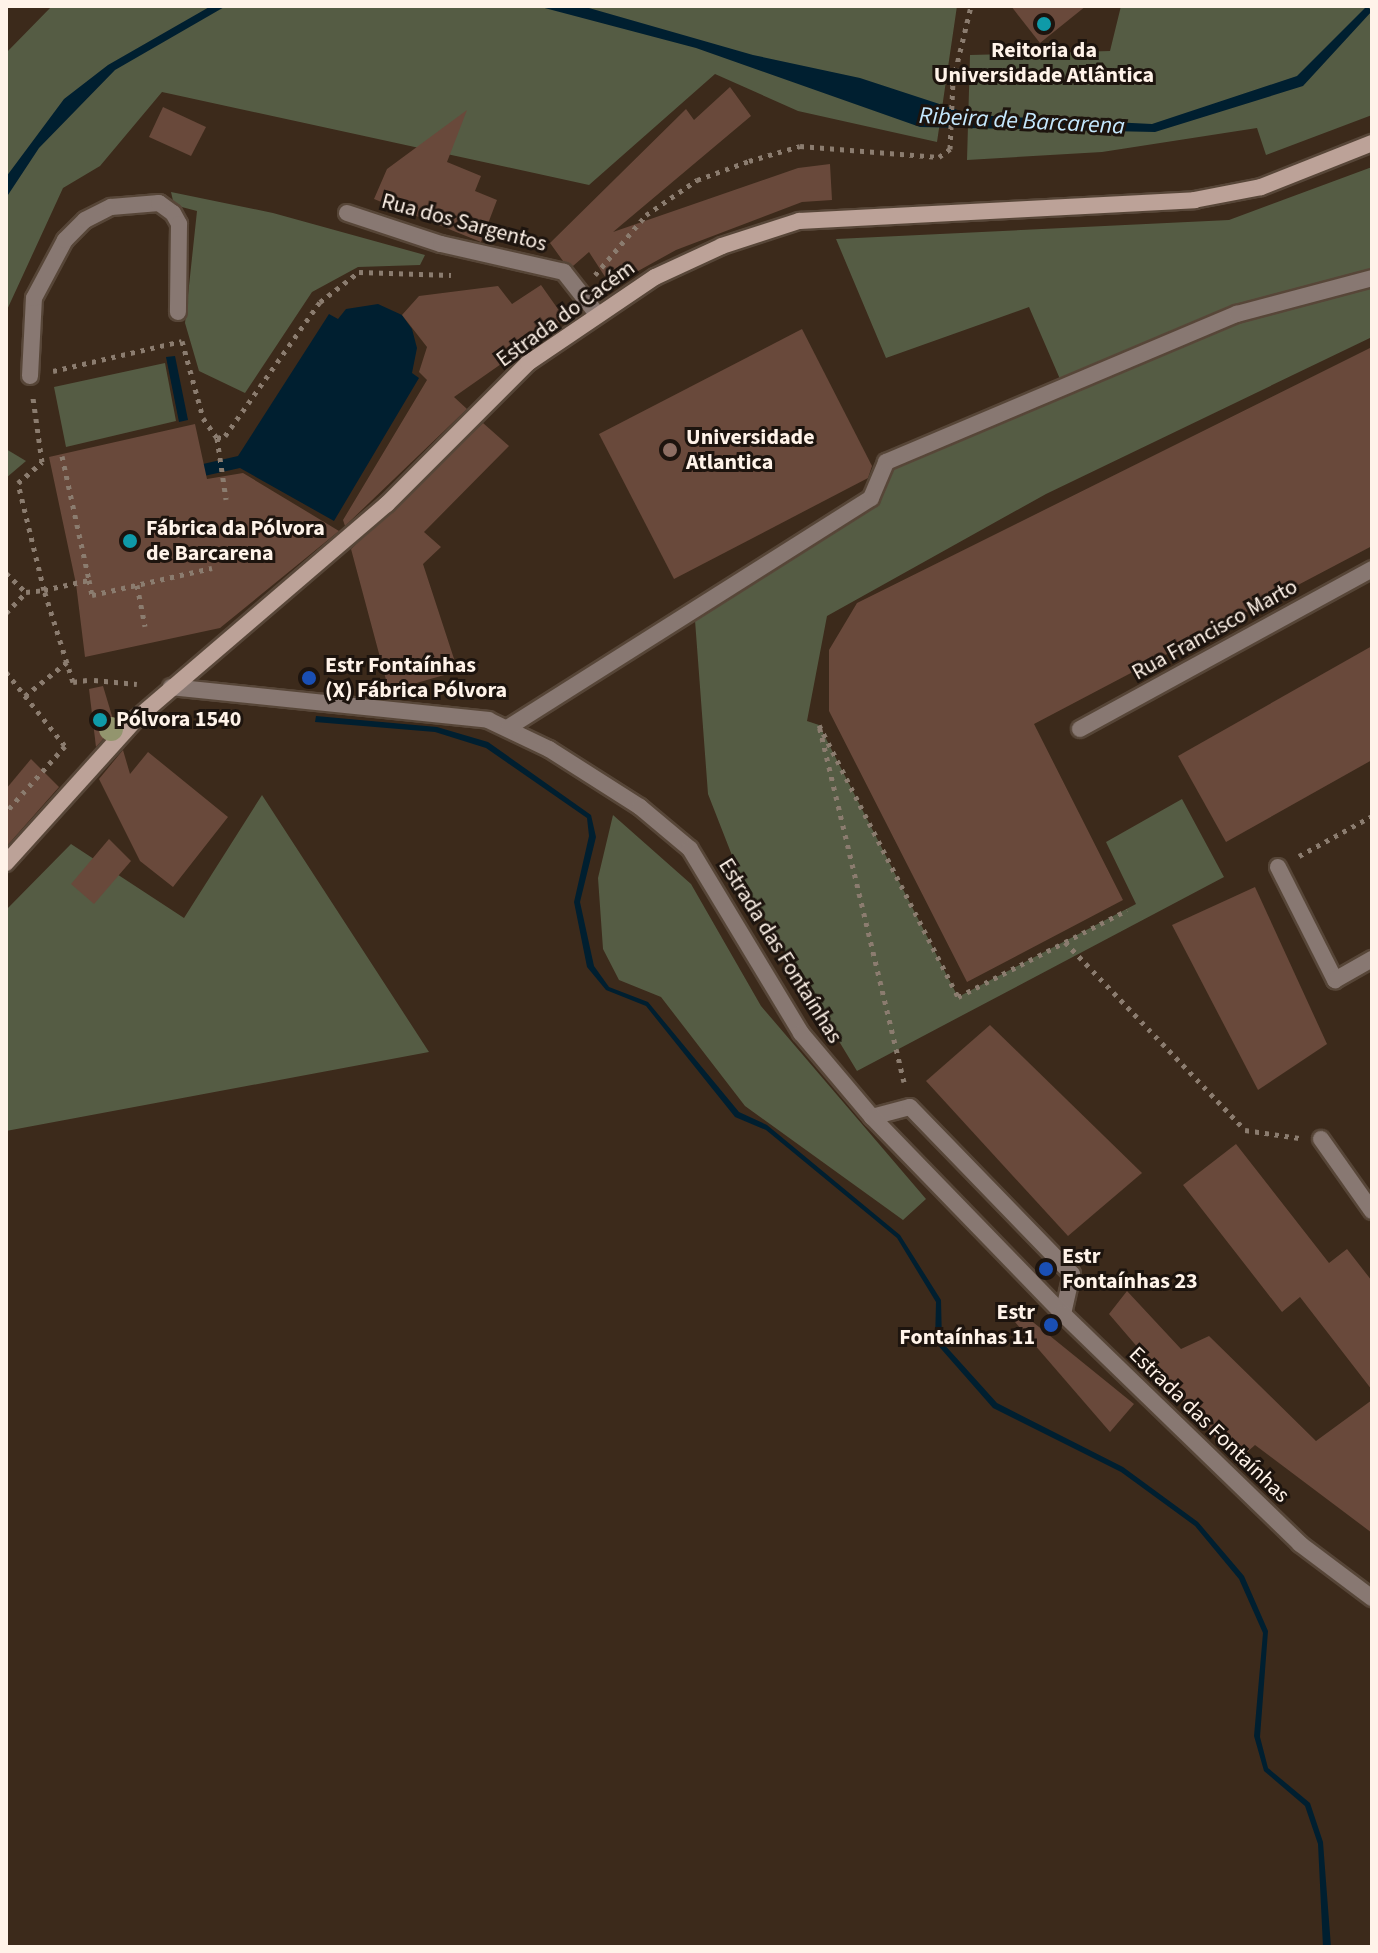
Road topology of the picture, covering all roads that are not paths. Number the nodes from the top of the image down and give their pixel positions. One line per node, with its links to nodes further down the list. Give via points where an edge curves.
1 (1372, 143): 5 (street, Estrada do Cacém, via 1261,187 1194,200 799,221 722,246 655,277)
2 (347, 213): 5 (street, Rua dos Sargentos, via 441,244 564,272)
3 (1372, 278): 9 (street, via 1237,314 886,462 871,498)
4 (178, 312): 6 (street, via 179,224 173,213 159,203 111,207 85,220 65,240 34,298)
5 (597, 314): 8 (street, Estrada do Cacém, via 528,363 387,504)
6 (30, 376)
7 (1372, 569): 10 (street, Rua Francisco Marto)
8 (171, 687): 9 (street, Estrada das Fontaínhas, via 295,696); 11 (street, Estrada do Cacém)
9 (509, 727): 14 (street, Estrada das Fontaínhas, via 640,807 690,849 801,1033)
10 (1080, 729)
11 (6, 863)
12 (1278, 867): 13 (street, via 1335,980)
13 (1372, 959)
14 (872, 1117): 17 (street, Estrada das Fontaínhas); 17 (street, via 910,1107 1072,1274)
15 (1321, 1139): 16 (street)
16 (1372, 1211)
17 (1063, 1314): 18 (street, Estrada das Fontaínhas, via 1300,1544)
18 (1372, 1598)

